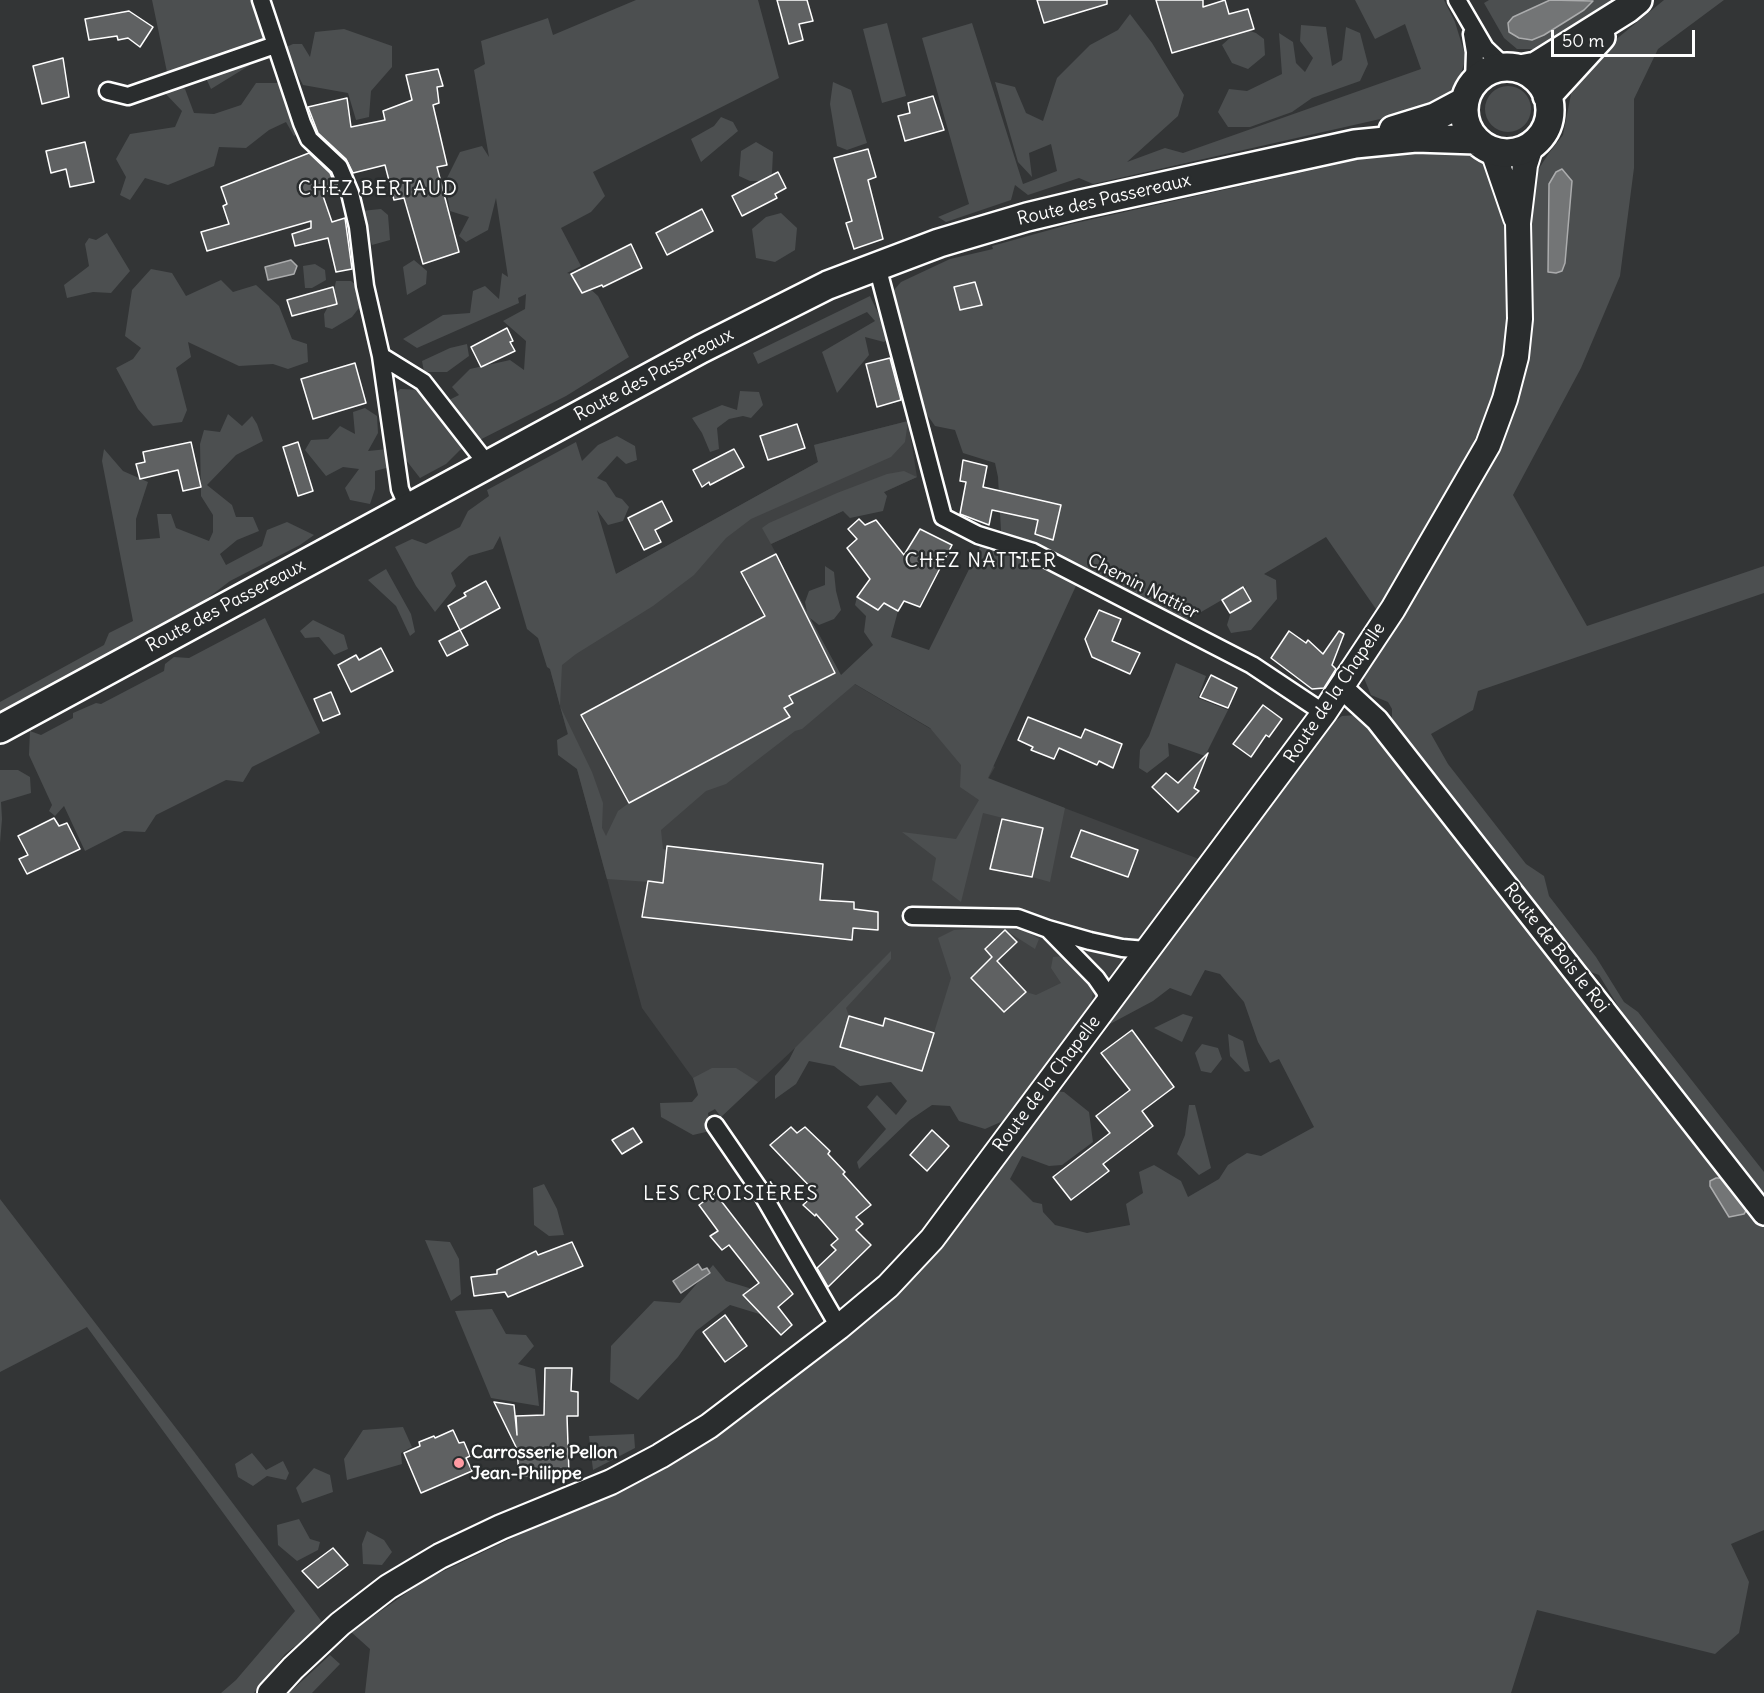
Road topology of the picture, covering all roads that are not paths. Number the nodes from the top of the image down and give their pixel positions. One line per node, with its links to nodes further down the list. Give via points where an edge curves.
1 (261, 0): 5 (street)
2 (1457, 0): 4 (street)
3 (1633, 5): 6 (main road, via 1536,66); 9 (main road)
4 (1470, 24): 6 (street, via 1485,48); 8 (street, via 1475,52)
5 (275, 45): 7 (street, via 128,96); 15 (street, via 309,139 339,167 350,193)
6 (1512, 68): 8 (main road, via 1483,75); 9 (main road, via 1536,80)
7 (108, 91)
8 (1470, 92): 10 (main road, Route des Passereaux, via 1435,117); 11 (main road, via 1464,115 1468,128)
9 (1547, 96): 12 (main road, via 1547,124)
10 (1355, 144): 11 (main road, Route des Passereaux, via 1416,138); 14 (main road, Route des Passereaux, via 1027,217)
11 (1484, 145): 12 (main road, via 1512,153); 13 (main road, Route de la Chapelle)
12 (1531, 146): 13 (main road, Route de la Chapelle)
13 (1518, 224): 18 (main road, Route de la Chapelle, via 1520,297 1516,357 1488,445 1392,609)
14 (877, 266): 16 (main road, Route des Passereaux, via 776,310); 19 (street, Chemin Nattier, via 943,517 978,535 1033,552 1252,665)
15 (381, 356): 16 (street, via 423,382); 17 (street, via 400,489)
16 (487, 464): 17 (main road, Route des Passereaux)
17 (408, 507): 20 (main road, Route des Passereaux)
18 (1341, 687): 19 (main road, Route de la Chapelle); 26 (street, Route de Bois le Roi, via 1377,720)
19 (1324, 713): 23 (main road, Route de la Chapelle)
20 (0, 729)
21 (912, 916): 22 (street, via 1018,918)
22 (1048, 929): 23 (street, via 1122,948); 24 (street, via 1096,978)
23 (1146, 950): 24 (main road, Route de la Chapelle)
24 (1108, 1002): 27 (main road, Route de la Chapelle, via 932,1239 888,1286)
25 (715, 1125): 27 (street, via 761,1192)
26 (1764, 1214)
27 (840, 1327): 28 (main road, Route de la Chapelle, via 709,1426 660,1456 611,1482 440,1556 388,1587 340,1624)
28 (270, 1693)

